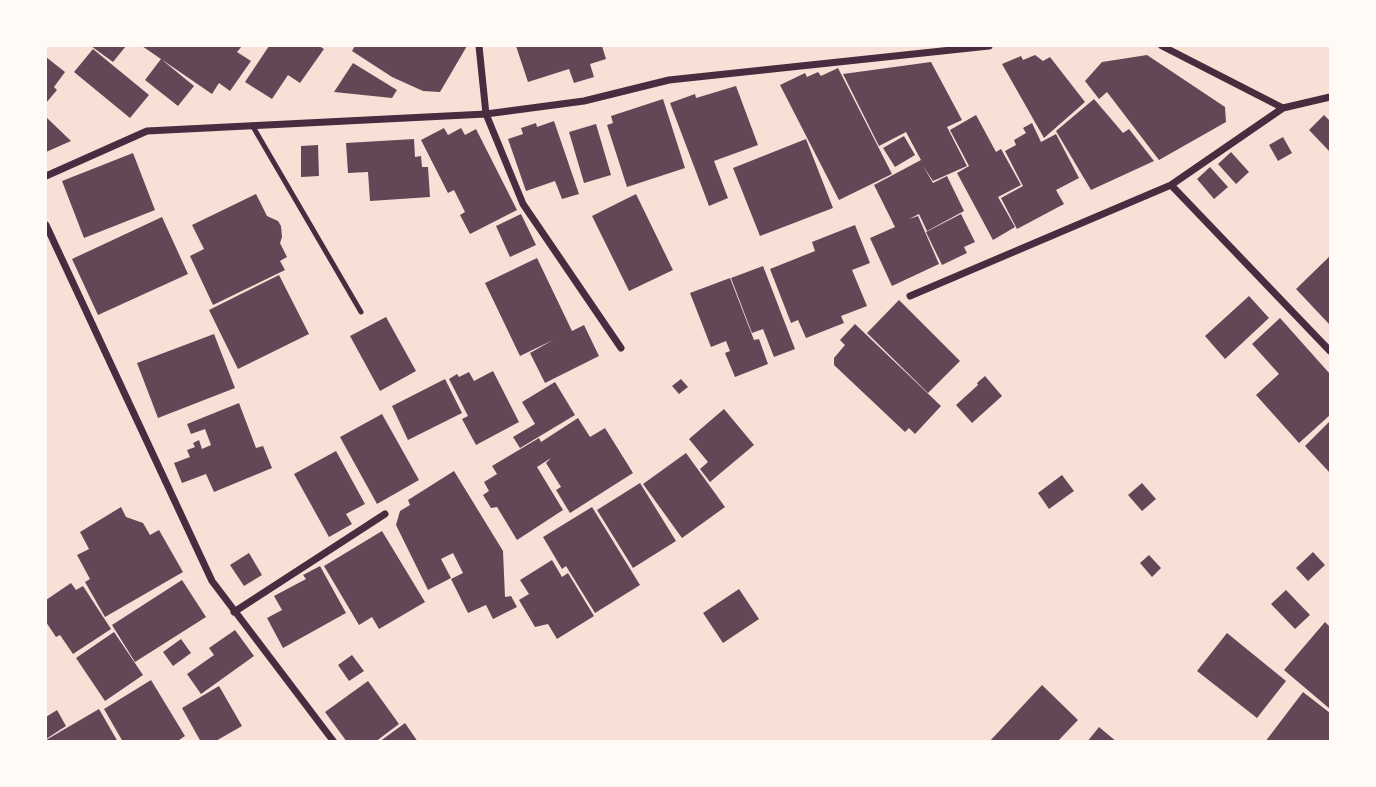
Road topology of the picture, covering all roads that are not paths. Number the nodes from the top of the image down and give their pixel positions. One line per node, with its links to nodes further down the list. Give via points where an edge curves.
1 (479, 46): 6 (street)
2 (989, 46): 6 (street, via 668,80 584,101)
3 (1162, 46): 5 (street)
4 (1331, 97): 5 (street)
5 (1283, 108): 9 (street)
6 (486, 114): 7 (street); 13 (street, via 523,204)
7 (252, 125): 8 (street, via 147,131); 12 (lane)
8 (46, 176)
9 (1171, 184): 11 (street); 14 (street)
10 (46, 225): 16 (street, via 212,581)
11 (910, 296)
12 (361, 312)
13 (621, 348)
14 (1331, 351)
15 (385, 514): 16 (street)
16 (234, 612): 17 (street)
17 (334, 741)

